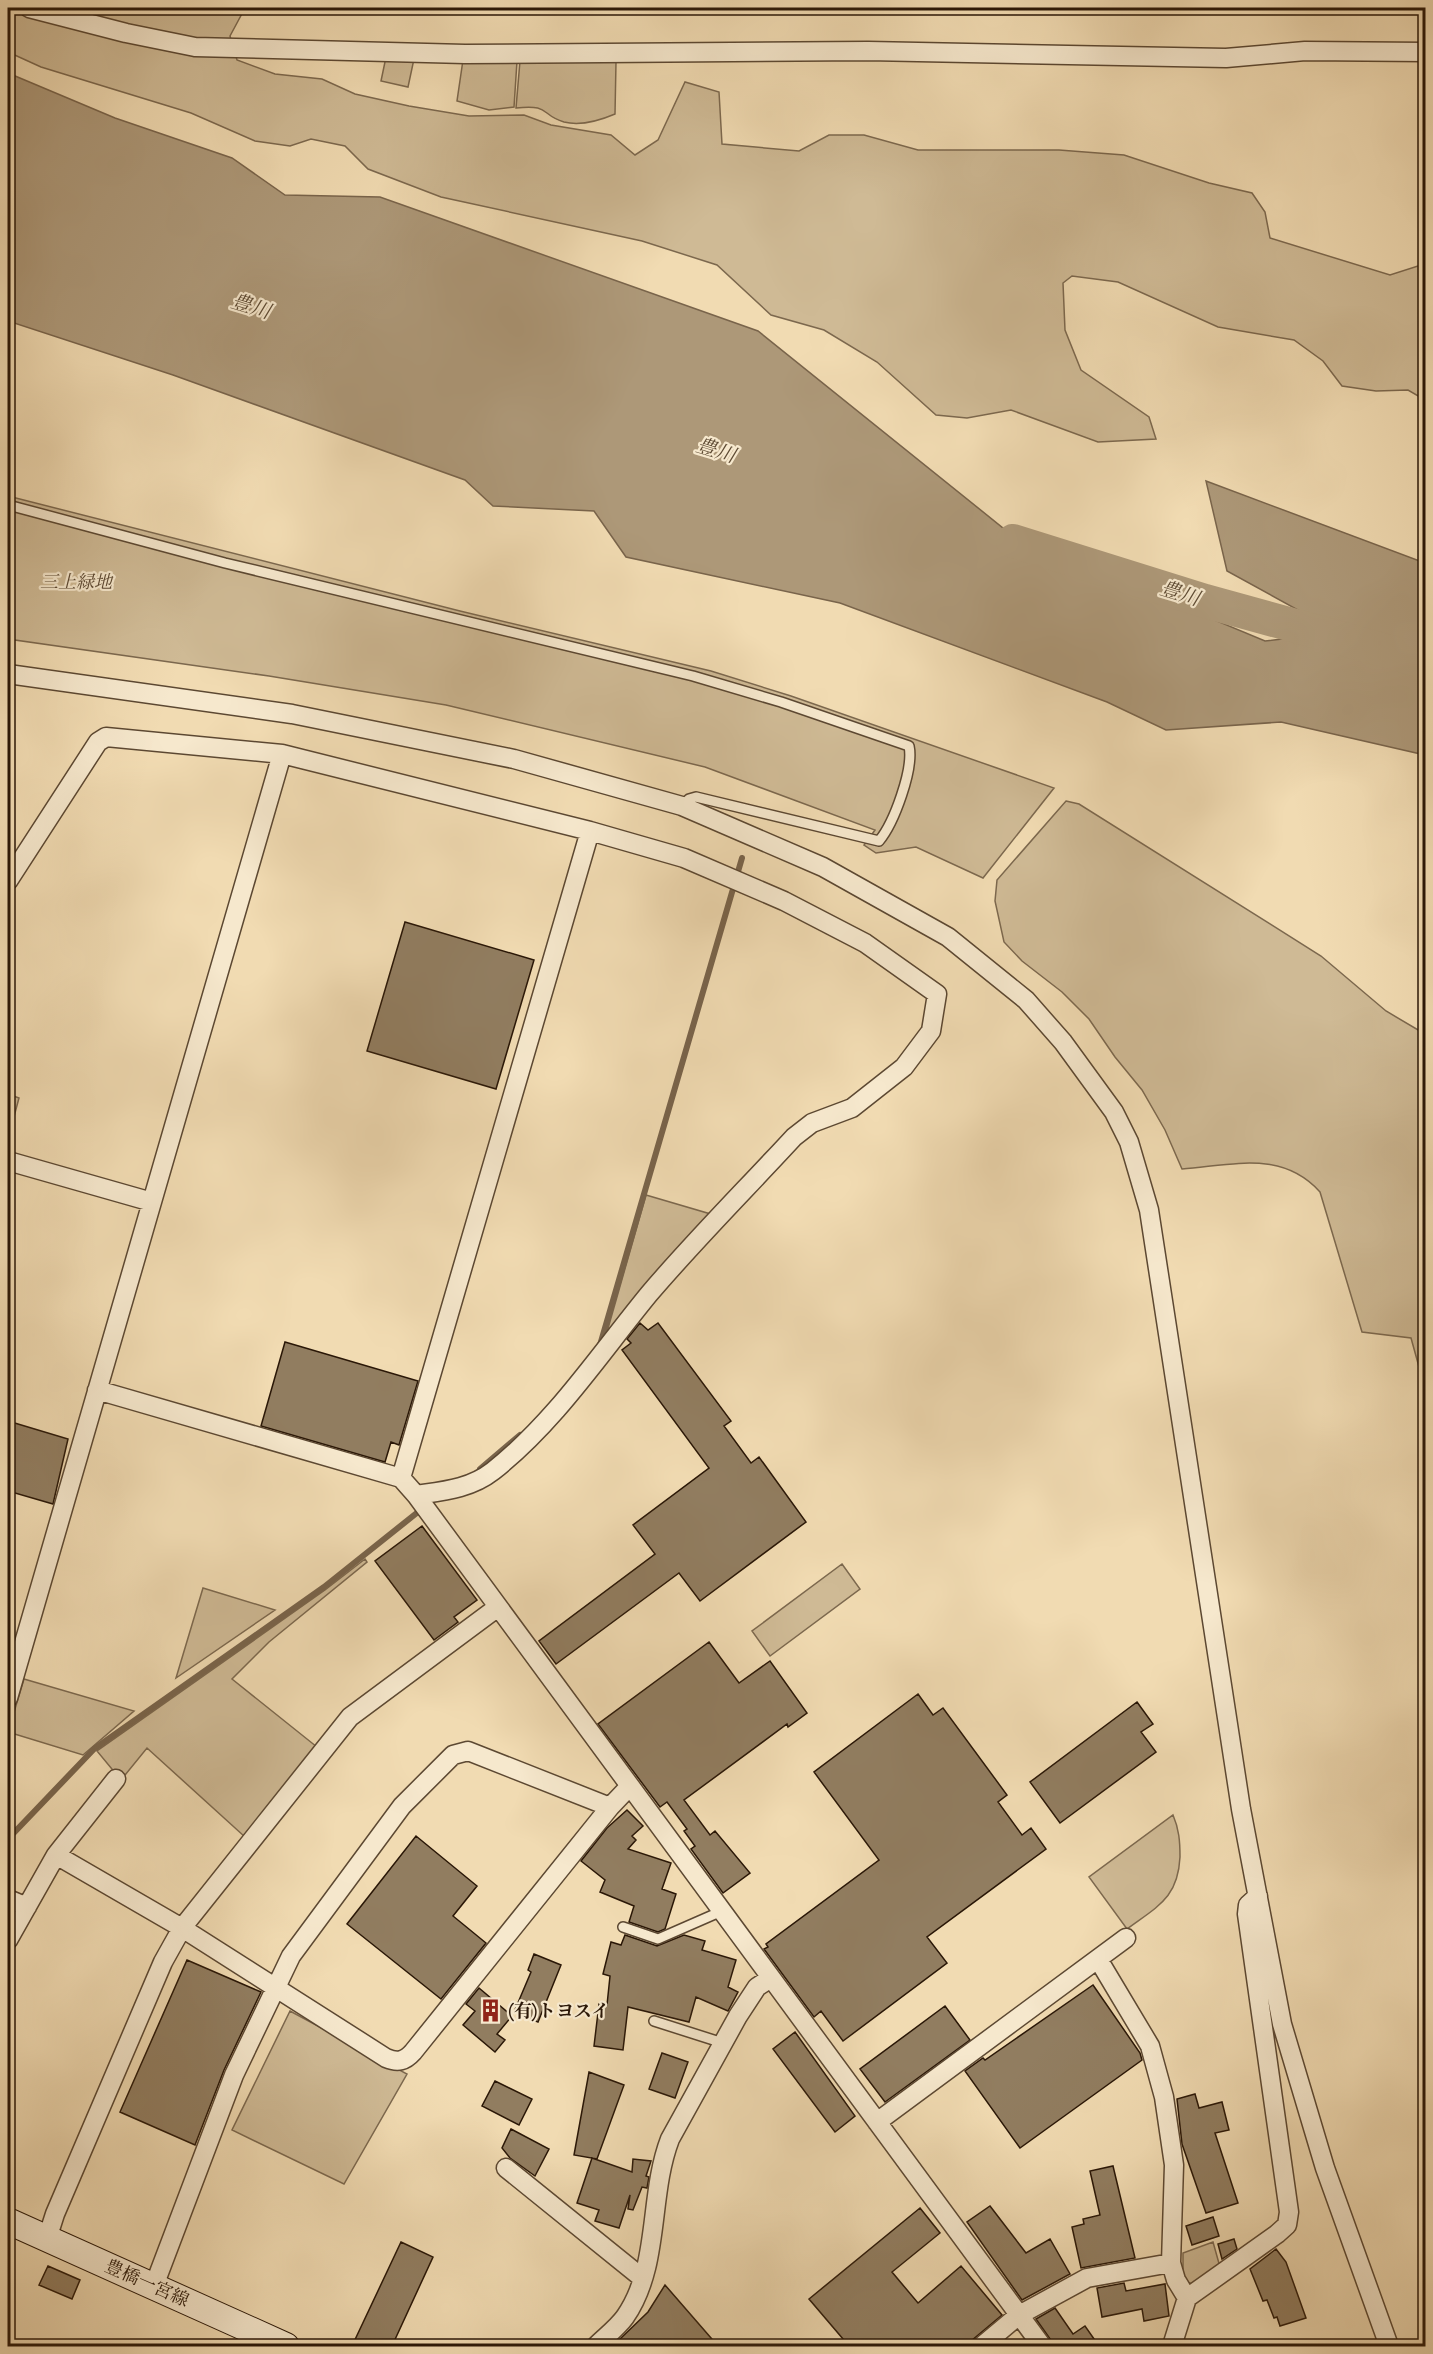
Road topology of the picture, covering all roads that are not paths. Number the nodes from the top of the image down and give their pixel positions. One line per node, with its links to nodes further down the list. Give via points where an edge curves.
1 (29, 8): 2 (street, via 195,46 465,54 868,51 1227,58 1305,51)
2 (1425, 52)
3 (8, 505): 6 (lane, via 225,563 693,676 909,746 911,761 889,829 876,842 696,797)
4 (8, 674): 6 (street, via 303,717 514,759)
5 (282, 754): 7 (street); 8 (street, via 106,737 98,742); 10 (street)
6 (682, 806): 20 (street, via 823,867 948,937 1026,1000 1063,1042 1114,1112 1129,1142 1149,1209 1240,1809)
7 (590, 831): 12 (street); 13 (street, via 684,858 784,901 865,943 937,994 931,1031 883,1087 852,1108 812,1123 794,1137 650,1293 561,1406 493,1471 464,1487)
8 (8, 881)
9 (8, 1161): 10 (street)
10 (152, 1202): 11 (street)
11 (97, 1390): 12 (street); 15 (street)
12 (401, 1478): 13 (street)
13 (416, 1495): 14 (street)
14 (498, 1607): 17 (street); 25 (street, via 350,1717)
15 (8, 1698)
16 (116, 1779): 19 (street)
17 (630, 1786): 18 (street); 23 (street)
18 (610, 1807): 30 (street, via 474,1752 453,1755 384,1829 291,1956); 30 (street, via 406,2060 386,2058)
19 (56, 1855): 22 (street); 25 (street)
20 (1258, 1896): 40 (street, via 1248,1905 1247,1914 1289,2212 1287,2225); 47 (street, via 1282,2024 1325,2168)
21 (8, 1899): 22 (street)
22 (27, 1906): 27 (street)
23 (722, 1911): 24 (lane, via 658,1939); 29 (street)
24 (623, 1927)
25 (182, 1928): 30 (street); 36 (street, via 162,1962)
26 (1126, 1938): 28 (street)
27 (8, 1940)
28 (1098, 1959): 33 (street); 37 (street, via 1150,2046 1164,2097 1173,2165)
29 (771, 1978): 32 (street, via 757,1987); 33 (street)
30 (277, 1987): 39 (street, via 234,2075)
31 (654, 2021): 32 (lane)
32 (723, 2043): 38 (street, via 663,2158 651,2248)
33 (877, 2122): 41 (street)
34 (506, 2168): 38 (street)
35 (8, 2221): 36 (main road, 豊橋一宮線)
36 (47, 2239): 39 (main road, 豊橋一宮線)
37 (1171, 2263): 40 (street); 41 (street, via 1087,2278)
38 (641, 2277): 43 (street, via 624,2319)
39 (154, 2286): 42 (main road, 豊橋一宮線)
40 (1187, 2298): 46 (street)
41 (1019, 2315): 44 (street); 45 (street)
42 (286, 2346)
43 (596, 2346)
44 (982, 2346)
45 (1042, 2346)
46 (1172, 2346)
47 (1389, 2346)

